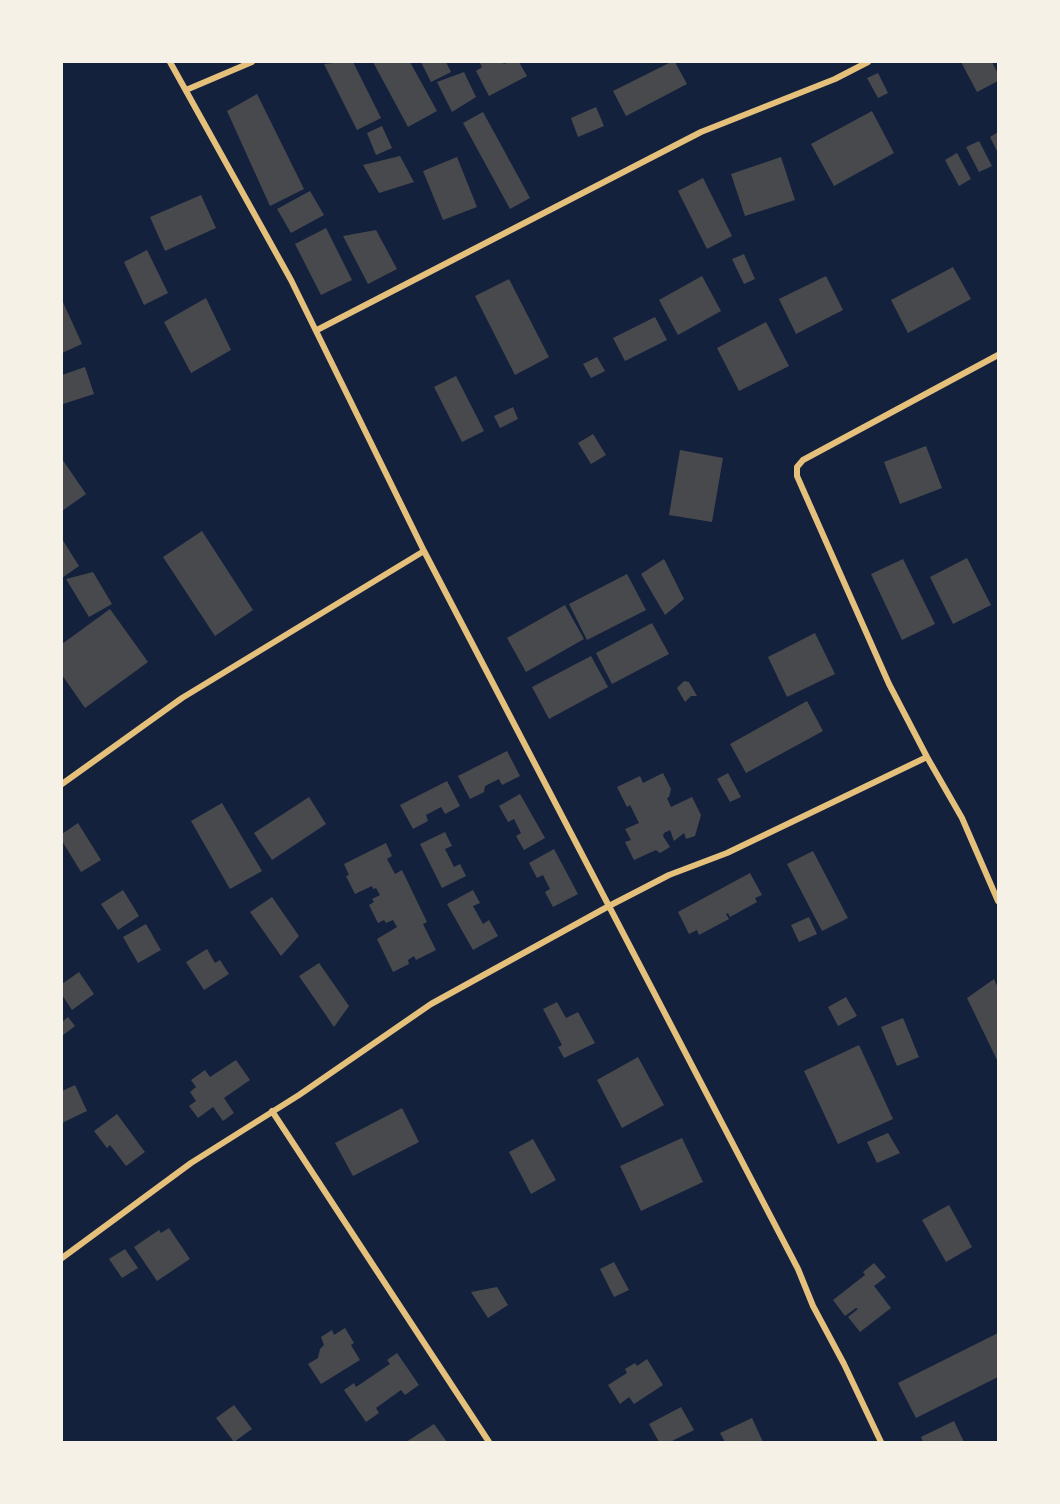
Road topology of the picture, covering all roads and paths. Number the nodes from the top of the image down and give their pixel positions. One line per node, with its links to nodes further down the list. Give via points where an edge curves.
1 (170, 62): 4 (street)
2 (252, 62): 4 (street)
3 (868, 62): 5 (street, via 701,132)
4 (186, 90): 5 (street)
5 (317, 330): 7 (street)
6 (999, 355): 8 (street, via 803,459 797,467 797,476 889,684)
7 (424, 551): 9 (street, via 182,698); 11 (street)
8 (927, 757): 10 (street, via 962,818); 11 (street)
9 (62, 784)
10 (999, 901)
11 (609, 906): 12 (street, via 431,1004); 15 (street, via 798,1269)
12 (272, 1111): 13 (street, via 191,1163); 14 (street)
13 (62, 1258)
14 (489, 1443)
15 (881, 1443)

